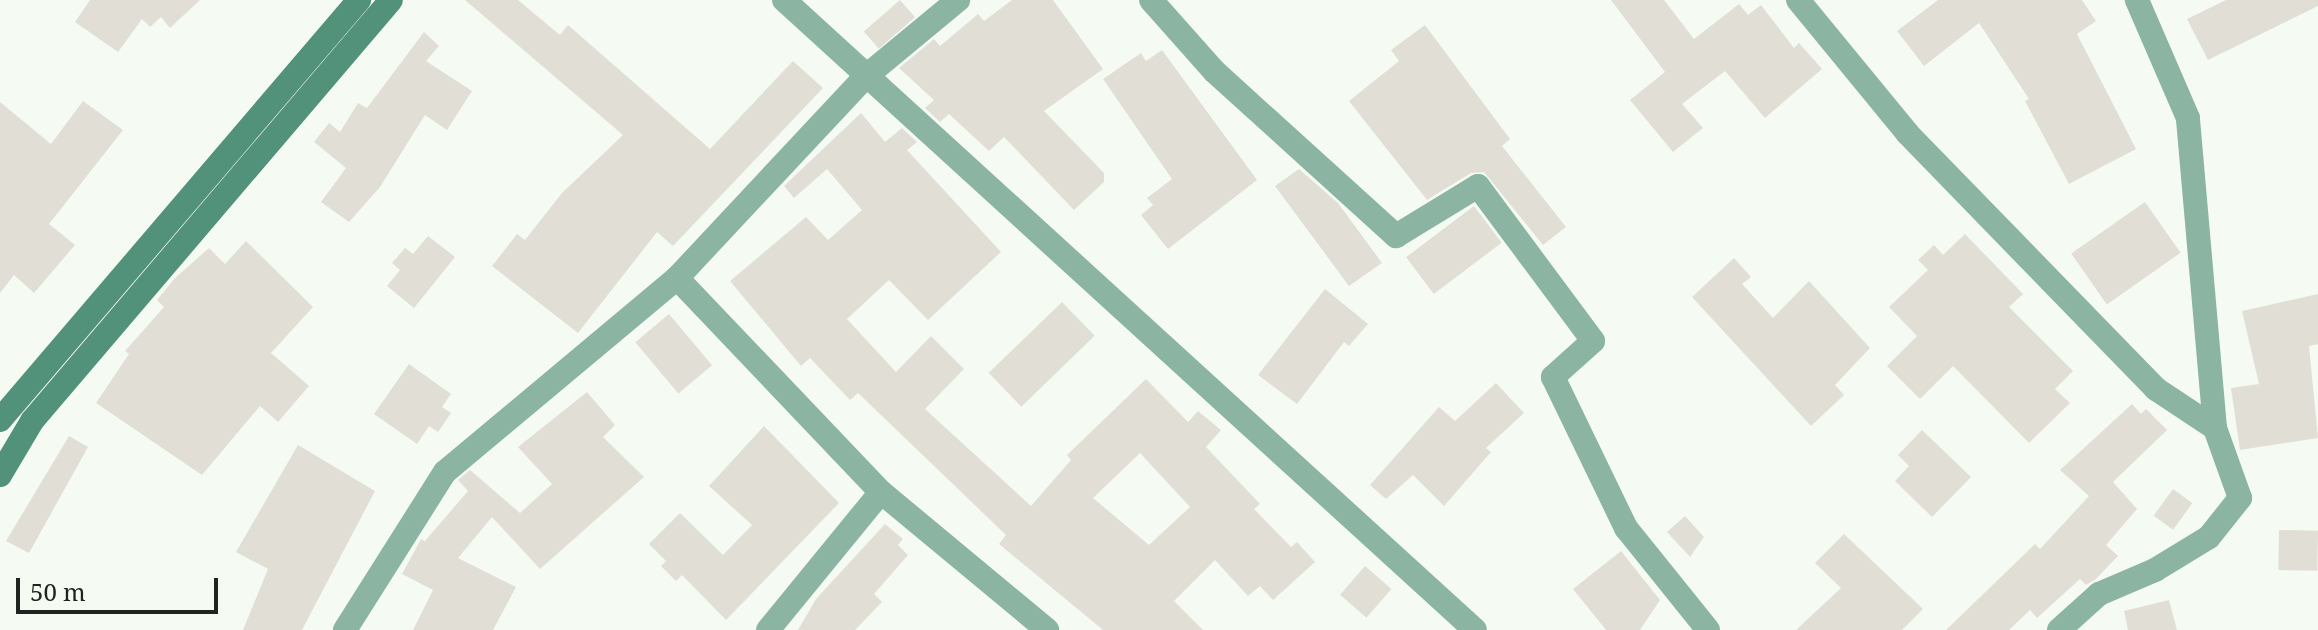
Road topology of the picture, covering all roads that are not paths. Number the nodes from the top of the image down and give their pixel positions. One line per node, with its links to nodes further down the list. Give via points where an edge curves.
1 (359, 0): 10 (main road)
2 (391, 0): 11 (main road)
3 (784, 0): 8 (street)
4 (958, 0): 8 (street)
5 (1151, 0): 19 (street, via 1214,71 1396,236 1478,186 1593,341 1553,377 1626,528)
6 (1798, 0): 12 (street, via 1908,134 2156,389)
7 (2137, 0): 12 (street, via 2188,118)
8 (865, 77): 9 (street); 18 (street)
9 (677, 278): 14 (street); 15 (street, via 445,472)
10 (3, 408): 11 (street)
11 (32, 421): 13 (main road)
12 (2215, 428): 20 (street, via 2240,498 2209,537 2155,570 2099,594)
13 (0, 475)
14 (881, 492): 16 (street); 17 (street)
15 (345, 630)
16 (768, 630)
17 (1047, 630)
18 (1475, 630)
19 (1708, 630)
20 (2059, 630)

